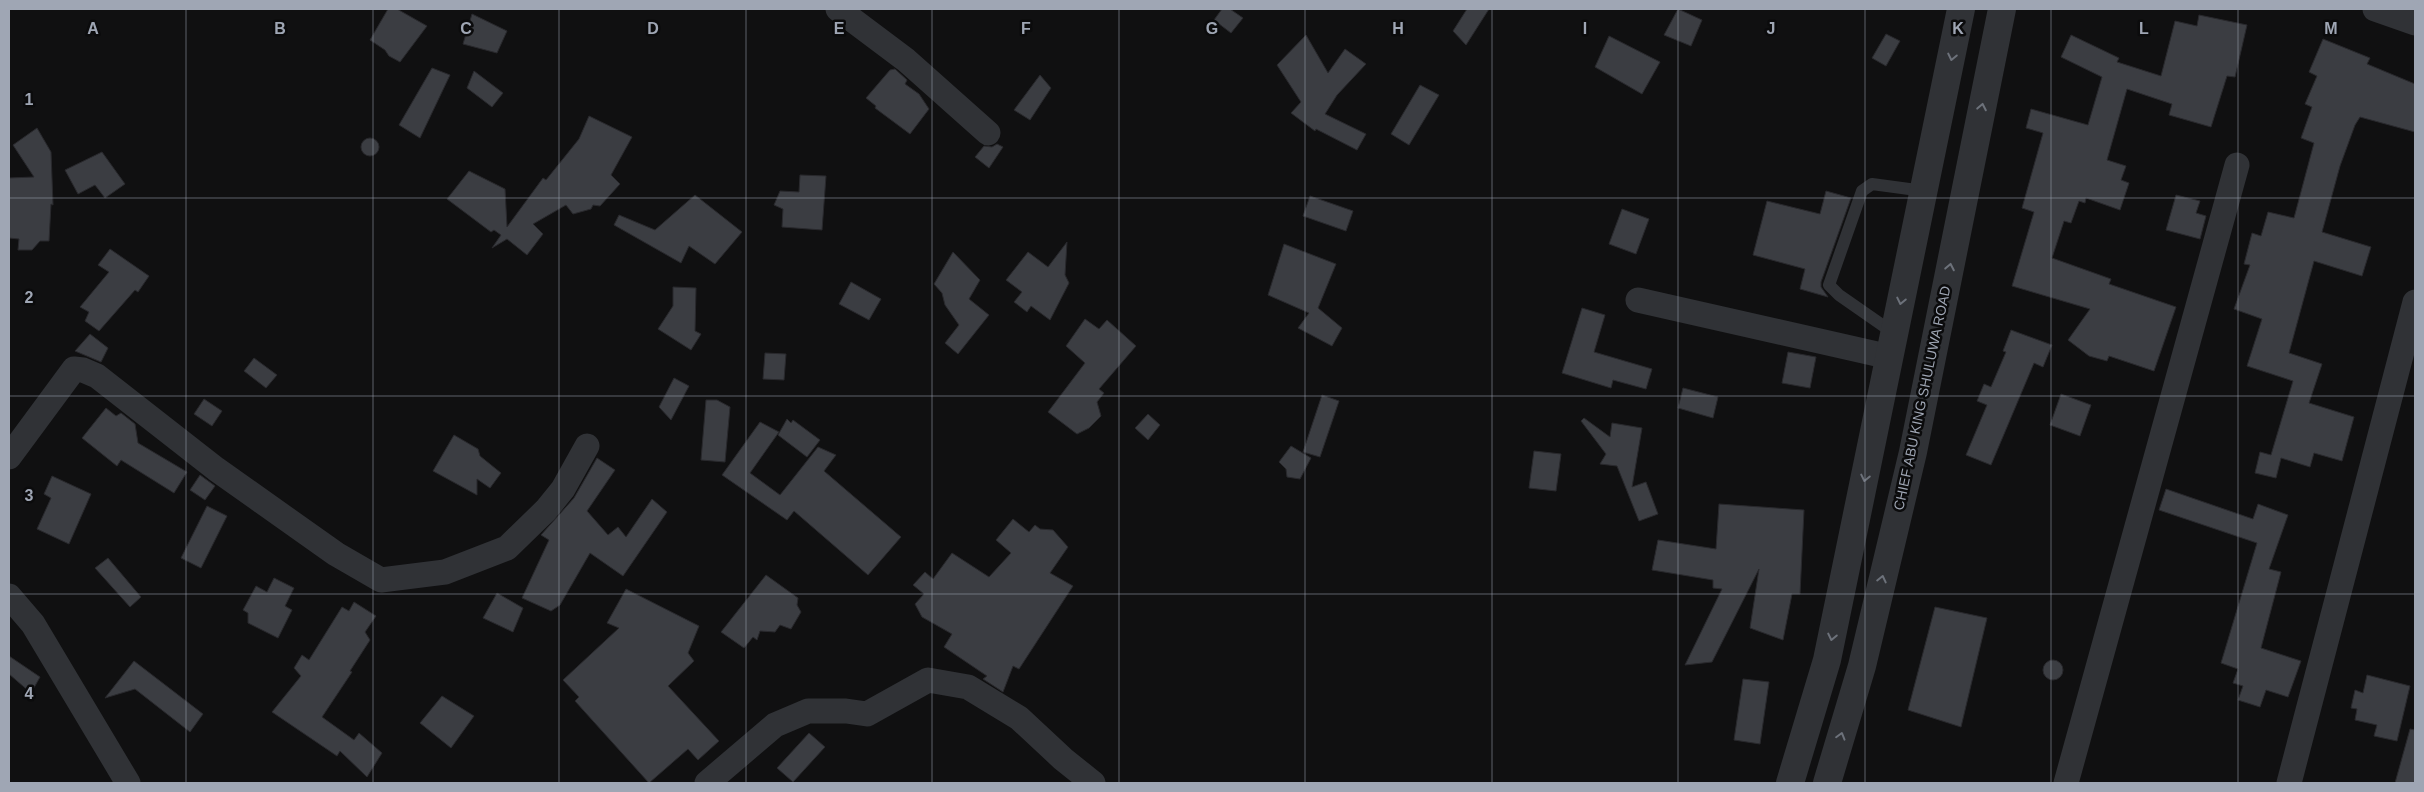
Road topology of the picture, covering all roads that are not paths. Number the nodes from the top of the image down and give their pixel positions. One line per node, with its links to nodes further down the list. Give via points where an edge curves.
1 (838, 9): 6 (street, via 906,60)
2 (1961, 9): 8 (street, one-way to 8)
3 (2002, 9): 14 (street, CHIEF ABU KING SHULUWA ROAD, one-way to 3)
4 (2375, 9): 5 (street)
5 (2415, 23)
6 (988, 133)
7 (2237, 165): 22 (street)
8 (1924, 191): 11 (street, one-way to 11); 11 (lane, via 1872,184 1866,187 1829,284)
9 (1638, 300): 11 (street)
10 (2415, 302): 23 (street)
11 (1892, 345): 12 (street)
12 (1873, 440): 14 (street); 20 (street, one-way to 20, via 1827,660)
13 (587, 446): 15 (street, via 563,489 507,548 445,572 381,580 336,554 216,469 97,376 83,370 74,369)
14 (1913, 452): 21 (street, CHIEF ABU KING SHULUWA ROAD, one-way to 14, via 1862,666)
15 (9, 457)
16 (9, 596): 17 (street, via 33,624)
17 (128, 783)
18 (706, 783): 19 (street, via 775,725 808,711 867,714 928,680 968,687 1019,718)
19 (1093, 783)
20 (1790, 783)
21 (1827, 783)
22 (2066, 783)
23 (2289, 783)

